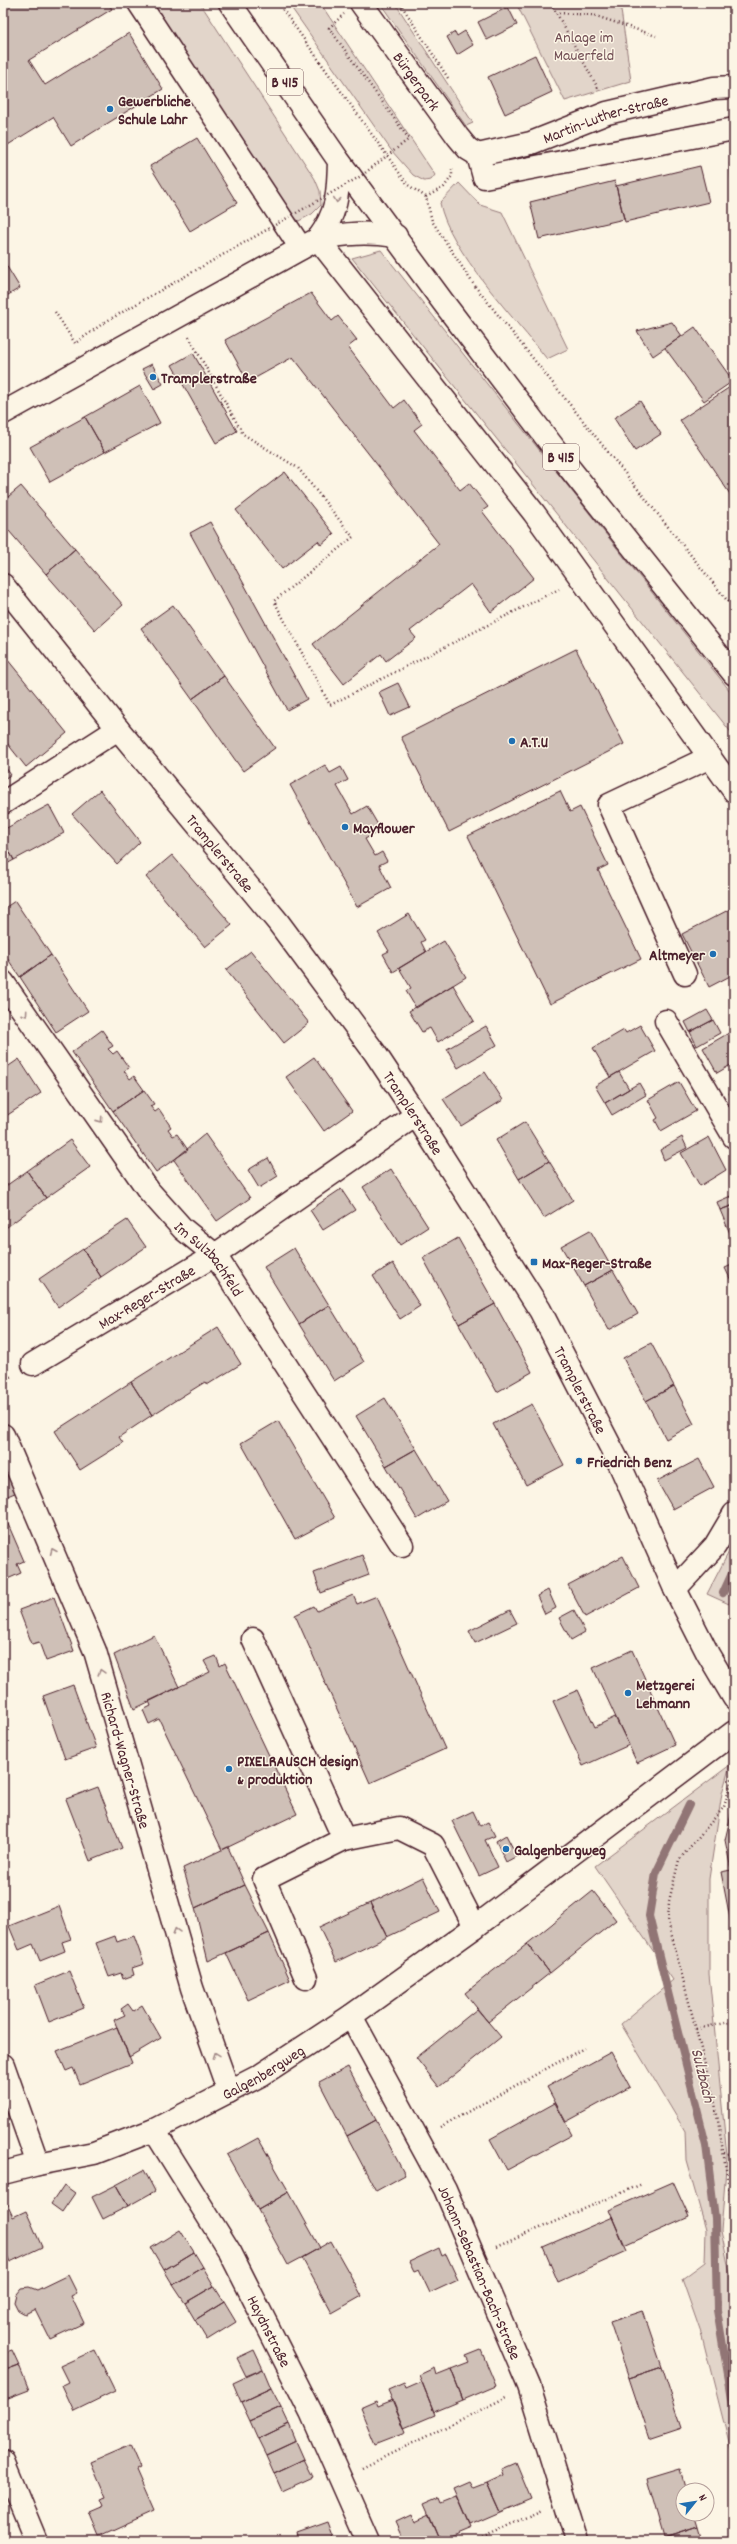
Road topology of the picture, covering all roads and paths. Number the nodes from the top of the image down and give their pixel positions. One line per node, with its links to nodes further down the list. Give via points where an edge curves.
1 (139, 3): 15 (street)
2 (230, 3): 12 (street, B 415)
3 (278, 3): 13 (path, via 408,185)
4 (551, 3): 6 (path)
5 (352, 9): 11 (street, Bürgerpark, via 468,149); 18 (path, bridge, via 328,28 409,139 361,176)
6 (558, 13): 7 (path, via 593,15); 9 (path, via 600,92)
7 (656, 36)
8 (734, 86): 9 (street, Martin-Luther-Straße, via 714,88)
9 (607, 112): 11 (street, Martin-Luther-Straße, via 531,143)
10 (734, 129): 11 (street, via 484,177)
11 (478, 155): 13 (path, via 452,168 452,176 444,187)
12 (339, 161): 14 (street, B 415); 15 (street, one-way to 15, via 337,202 330,224)
13 (426, 198): 23 (path, via 432,221 474,285)
14 (396, 236): 15 (street, via 370,232 347,233); 24 (street, B 415, via 567,465)
15 (310, 244): 17 (street); 21 (street, via 534,513)
16 (55, 312): 19 (path)
17 (177, 316): 20 (street); 21 (path, via 243,434 298,468 353,537 274,601 330,705)
18 (105, 322)
19 (75, 343)
20 (3, 413)
21 (580, 578): 26 (street)
22 (3, 585): 25 (street, Tramplerstraße)
23 (734, 609)
24 (734, 674)
25 (118, 729): 28 (street); 32 (street, Tramplerstraße, via 278,922 375,1053)
26 (708, 758): 27 (street); 29 (street, via 609,806)
27 (734, 791)
28 (3, 803)
29 (685, 974)
30 (3, 982): 34 (street, Im Sulzbachfeld, one-way to 34, via 149,1191 183,1229)
31 (666, 1022): 33 (street)
32 (416, 1115): 34 (street, Max-Reger-Straße); 39 (street, Tramplerstraße, via 540,1310 620,1465)
33 (734, 1137)
34 (215, 1255): 35 (street, Max-Reger-Straße); 38 (street, Im Sulzbachfeld)
35 (33, 1364)
36 (3, 1435): 52 (street, Richard-Wagner-Straße, one-way to 36, via 192,1988 95,1651)
37 (734, 1514): 39 (street, via 715,1546)
38 (402, 1545)
39 (675, 1590): 41 (street, Tramplerstraße)
40 (253, 1639): 44 (street)
41 (734, 1698)
42 (734, 1732): 45 (street, Galgenbergweg)
43 (734, 1770): 49 (path, via 724,1807 680,1860 669,1901 668,1921)
44 (344, 1839): 45 (street, via 399,1828 433,1845); 46 (street, via 264,1879)
45 (475, 1927): 47 (street, Galgenbergweg)
46 (306, 1978)
47 (351, 2016): 52 (street, Galgenbergweg, via 261,2075); 54 (street, Johann-Sebastian-Bach-Straße)
48 (734, 2021): 49 (path)
49 (696, 2029): 55 (path, via 715,2103)
50 (584, 2048): 54 (path)
51 (3, 2065): 57 (street)
52 (229, 2092): 53 (street, Galgenbergweg)
53 (154, 2130): 57 (street, Galgenbergweg, via 94,2154); 67 (street, Haydnstraße, via 230,2252 310,2412)
54 (418, 2139): 61 (street, Johann-Sebastian-Bach-Straße, via 445,2189)
55 (724, 2154): 56 (path); 60 (path)
56 (734, 2155)
57 (38, 2164): 58 (street, Galgenbergweg)
58 (3, 2173)
59 (642, 2184): 61 (path)
60 (734, 2218)
61 (474, 2256): 62 (street, Johann-Sebastian-Bach-Straße)
62 (529, 2386): 63 (path); 65 (street, Johann-Sebastian-Bach-Straße)
63 (377, 2459)
64 (3, 2461): 66 (street)
65 (564, 2499): 68 (path); 69 (street, Johann-Sebastian-Bach-Straße)
66 (36, 2541)
67 (368, 2541)
68 (474, 2541)
69 (577, 2541)

